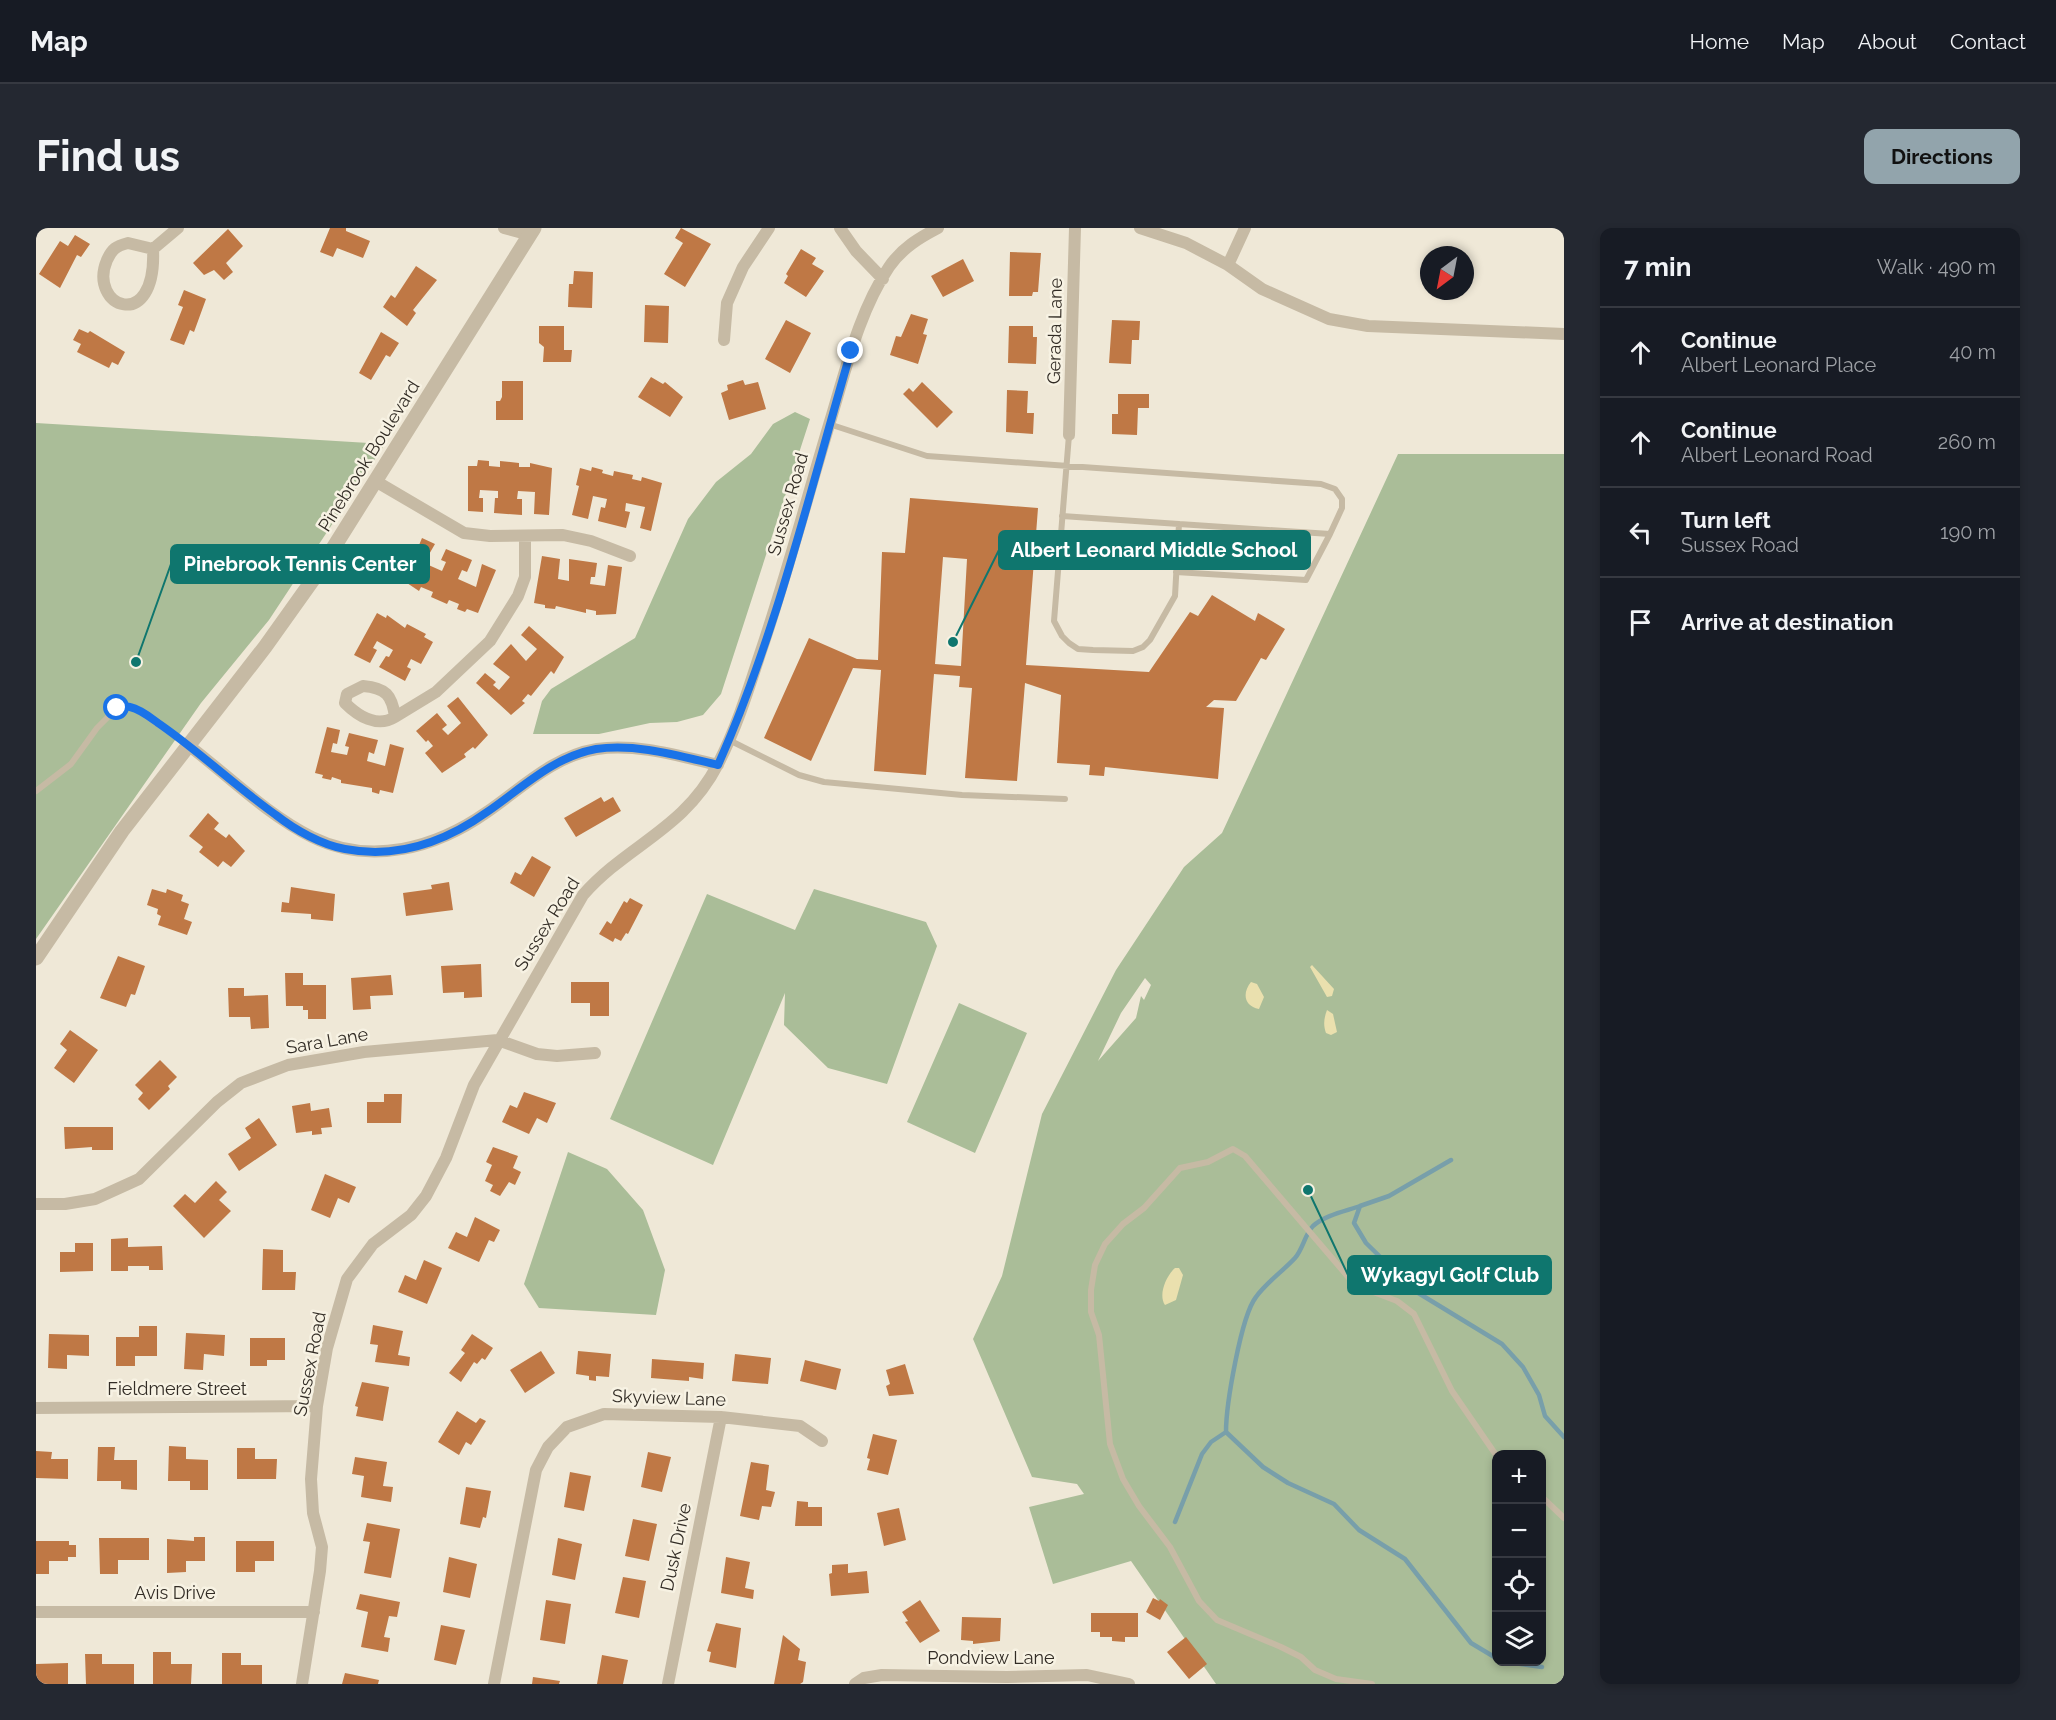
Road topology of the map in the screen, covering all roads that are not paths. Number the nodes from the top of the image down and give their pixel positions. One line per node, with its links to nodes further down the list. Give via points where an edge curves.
1 (178, 228): 10 (street)
2 (504, 228): 9 (street)
3 (769, 228): 14 (street, via 743,267 727,303)
4 (840, 228): 12 (street)
5 (938, 228): 12 (street, Sussex Road, via 913,241)
6 (1075, 228): 16 (street, Gerada Lane)
7 (1140, 228): 11 (street, via 1186,243)
8 (1245, 228): 11 (street)
9 (532, 231): 18 (street, Pinebrook Boulevard)
10 (153, 249): 10 (street, via 152,280 144,296 135,304 117,301 102,282 111,252 128,243)
11 (1228, 265): 13 (street, via 1262,289 1329,319 1368,326)
12 (883, 279): 15 (street, Sussex Road, via 851,351)
13 (1564, 334)
14 (724, 340)
15 (830, 424): 17 (lane, via 927,456); 26 (street, Sussex Road, via 776,608)
16 (1068, 435): 17 (lane)
17 (1066, 466): 19 (lane); 21 (lane, via 1322,484 1335,489 1342,499 1342,508)
18 (377, 482): 22 (street, via 464,533); 27 (street, Pinebrook Boulevard, via 290,613)
19 (1062, 516): 20 (lane); 24 (lane, via 1054,621 1062,636 1078,649 1143,648 1171,607)
20 (1179, 524): 21 (lane); 24 (lane)
21 (1329, 534): 24 (lane, via 1306,580)
22 (525, 536): 23 (street, via 563,535); 25 (street, via 525,577 490,641 436,692)
23 (630, 556)
24 (1176, 572)
25 (396, 717)
26 (729, 740): 28 (street, Sussex Road); 30 (lane, via 799,775 824,782)
27 (188, 745): 28 (street, via 277,816 313,837 344,849 367,851 421,846 452,834 563,759 597,749 629,748); 29 (lane, via 132,707 117,708 96,728 71,764); 31 (street, Pinebrook Boulevard, via 122,831)
28 (718, 765): 32 (street, Sussex Road, via 685,811 649,842 603,873 583,895)
29 (36, 791)
30 (1065, 800)
31 (36, 958)
32 (498, 1040): 33 (street, Sara Lane, via 537,1054); 34 (street, Sara Lane, via 364,1052 288,1065 241,1083 139,1179 95,1198); 35 (street, Sussex Road, via 426,1196 411,1215 373,1244 347,1279 327,1348)
33 (595, 1053)
34 (36, 1204)
35 (317, 1406): 36 (street, Fieldmere Street); 43 (street, Sussex Road, via 310,1479 322,1547)
36 (36, 1408)
37 (721, 1417): 38 (street, Skyview Lane, via 800,1426); 45 (street, Skyview Lane, via 604,1414 582,1419 557,1436 536,1470); 46 (street, Dusk Drive)
38 (822, 1441)
39 (1493, 1450): 49 (lane, via 1452,1391 1413,1314 1397,1301 1355,1285 1245,1156 1233,1149 1208,1162 1180,1168 1105,1244 1095,1265 1091,1312 1098,1335 1110,1444 1123,1479 1139,1506 1170,1547 1199,1601 1217,1620 1281,1647 1336,1679)
40 (1546, 1501): 41 (lane)
41 (1564, 1518)
42 (36, 1612): 43 (street, Avis Drive)
43 (314, 1612): 44 (street, Sussex Road)
44 (302, 1684)
45 (494, 1684)
46 (668, 1684)
47 (855, 1684): 48 (street, Pondview Lane, via 864,1678 882,1676 1087,1675)
48 (1129, 1684)
49 (1372, 1684)

